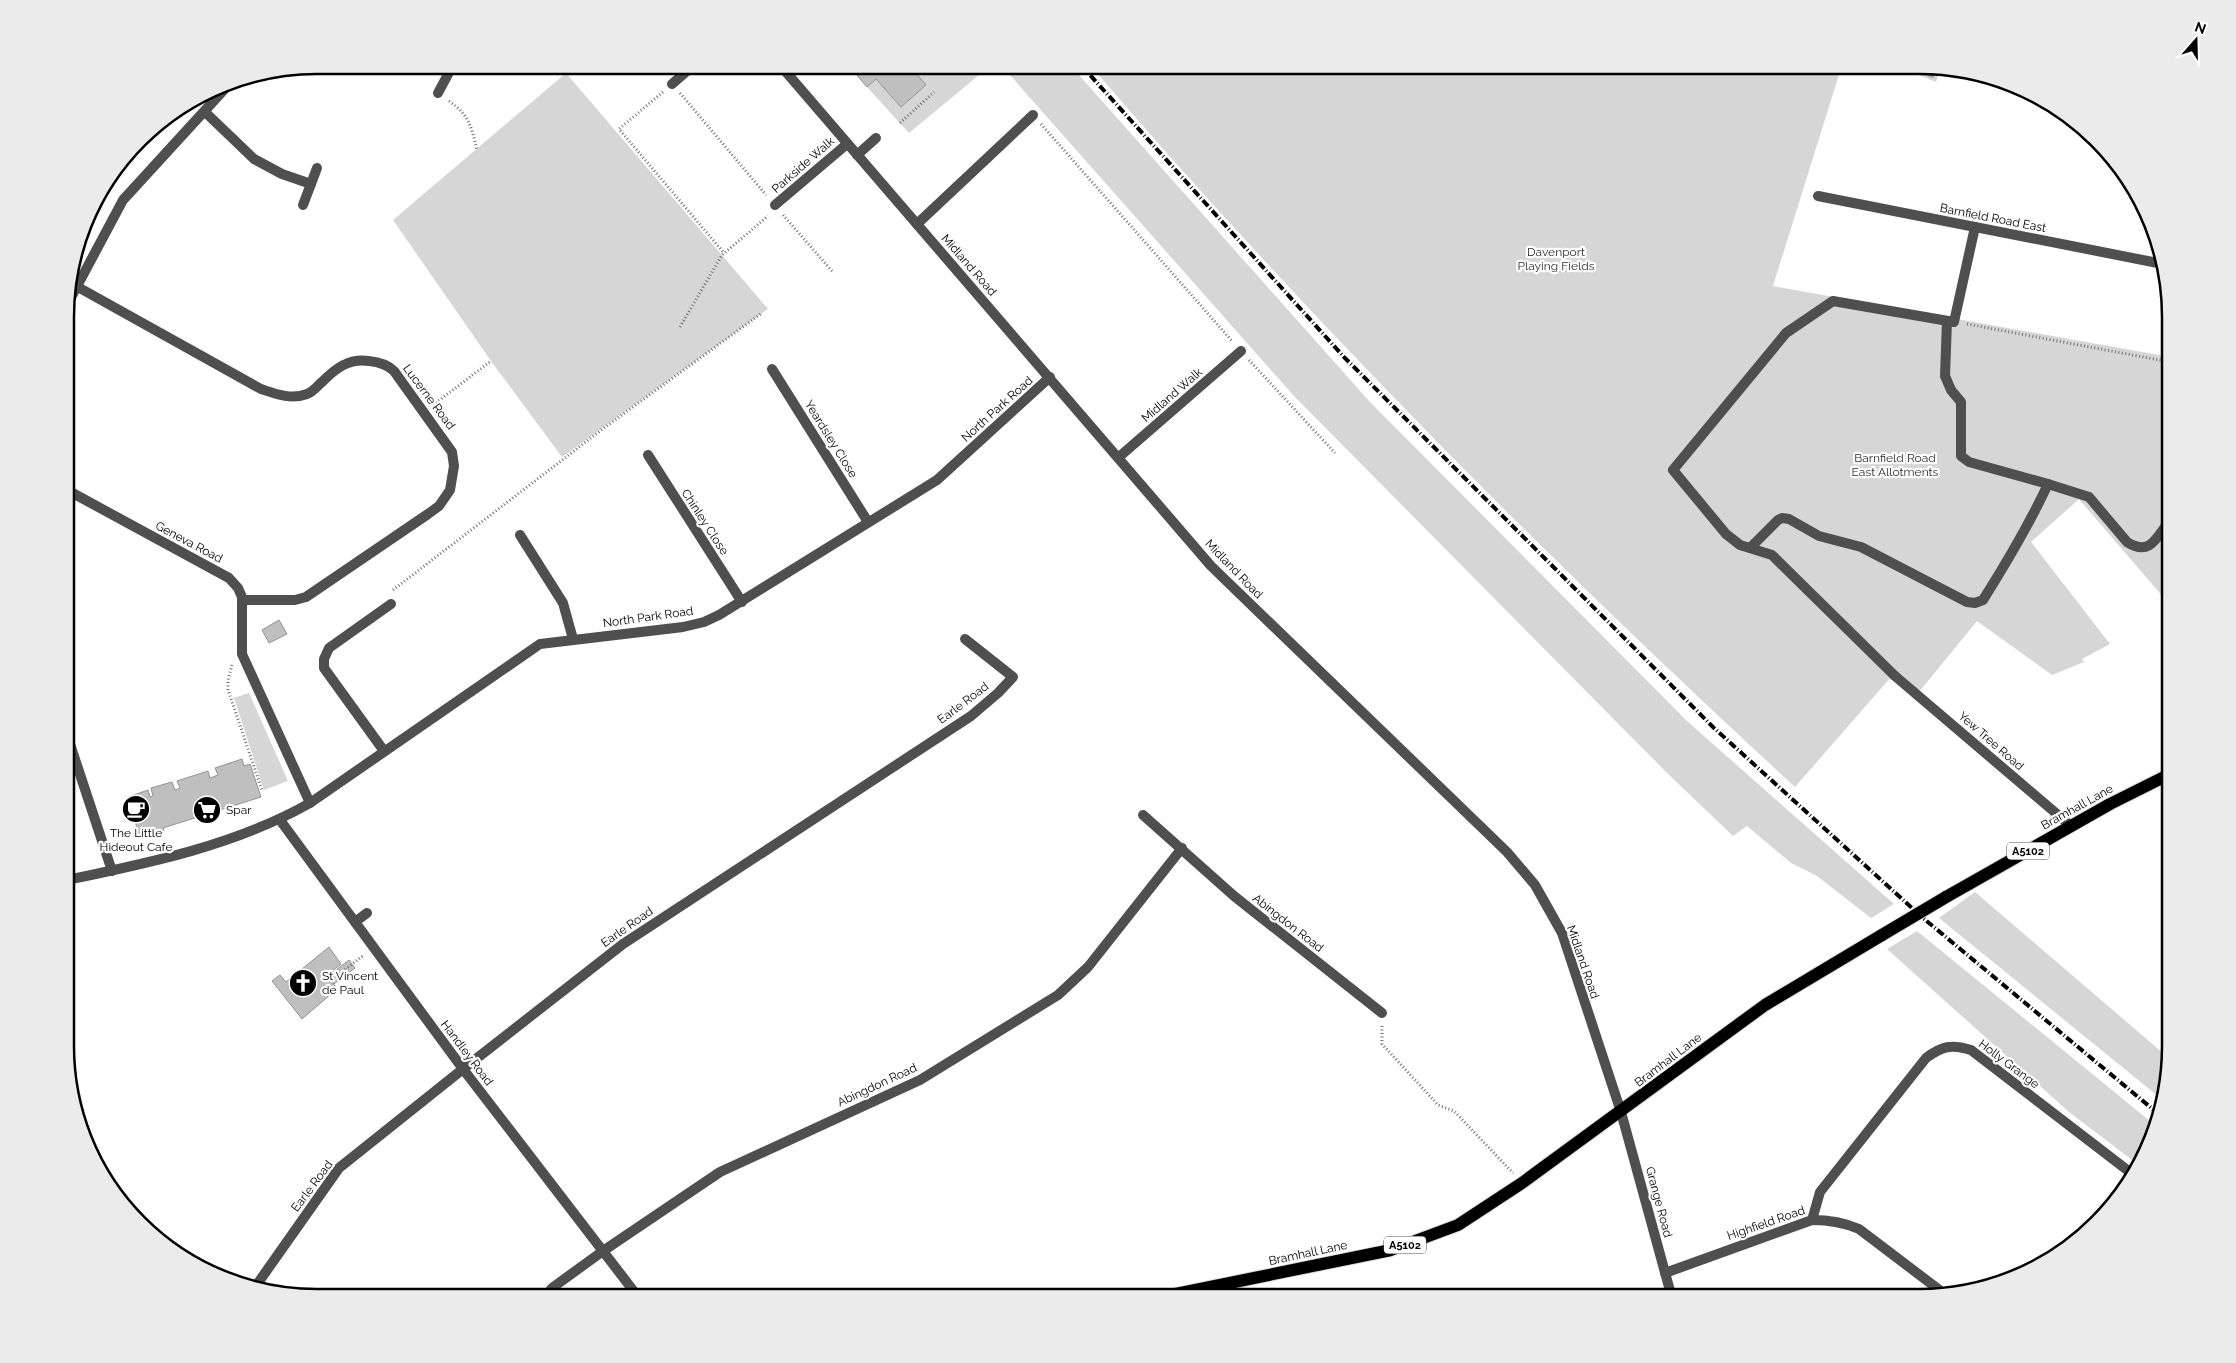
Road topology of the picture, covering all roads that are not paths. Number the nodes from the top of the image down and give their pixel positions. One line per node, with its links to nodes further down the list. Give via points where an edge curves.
1 (448, 74): 6 (street)
2 (684, 74): 4 (street)
3 (788, 74): 10 (street, Midland Road)
4 (672, 84)
5 (221, 93): 7 (street)
6 (438, 93)
7 (205, 112): 13 (street, via 254,159); 20 (street, via 123,200)
8 (1033, 115): 17 (street)
9 (876, 138): 11 (street)
10 (847, 144): 11 (street, Midland Road); 16 (street, Parkside Walk)
11 (857, 155): 17 (street, Midland Road)
12 (316, 168): 13 (street)
13 (311, 184): 15 (street)
14 (1818, 196): 18 (street, Barnfield Road East)
15 (303, 205)
16 (776, 207)
17 (917, 224): 24 (street, Midland Road)
18 (1975, 227): 19 (street, Barnfield Road East); 21 (street)
19 (2156, 263)
20 (76, 286): 33 (street, Lucerne Road, via 261,389 292,397 305,394 345,363 364,360 384,364 394,371 452,452 452,485 439,506 306,597)
21 (1951, 321): 27 (street, via 1945,376 1960,402 1961,456 1969,462); 32 (street, Yew Tree Road, via 1833,301 1779,340 1673,470 1726,534)
22 (1242, 352): 26 (street, Midland Walk)
23 (772, 369): 29 (street, Yeardsley Close)
24 (1050, 378): 26 (street, Midland Road); 29 (street, North Park Road, via 937,480)
25 (648, 455): 34 (street, Chinley Close)
26 (1119, 458): 52 (street, Midland Road, via 1211,566 1507,852 1535,885 1562,933)
27 (2048, 484): 30 (street, via 2089,497 2135,548 2149,546); 32 (street, via 2011,557 1978,603 1967,602 1861,547 1819,536 1789,519 1778,520)
28 (74, 494): 33 (street, Geneva Road, via 229,578 238,588)
29 (868, 522): 34 (street, North Park Road)
30 (2162, 530)
31 (520, 535): 36 (street, via 563,603)
32 (1750, 548): 44 (street, Yew Tree Road, via 1772,555 1895,676)
33 (242, 600): 41 (street, via 242,654)
34 (742, 602): 36 (street, North Park Road, via 704,622 683,627)
35 (391, 604): 38 (street, via 330,648 323,662 324,668)
36 (573, 639): 38 (street, North Park Road, via 540,644)
37 (965, 639): 51 (street, Earle Road, via 1013,677 998,693 971,716 622,944)
38 (384, 751): 41 (street, North Park Road)
39 (74, 756): 46 (street)
40 (2162, 781): 44 (main road, Bramhall Lane / A5102)
41 (310, 804): 43 (street, North Park Road)
42 (1143, 814): 45 (street, Abingdon Road)
43 (280, 820): 46 (street, North Park Road, via 201,848); 49 (street, Handley Road)
44 (2070, 826): 52 (main road, Bramhall Lane / A5102, bridge, via 1765,1006)
45 (1182, 848): 50 (street, Abingdon Road, via 1234,896); 55 (street, Abingdon Road, via 1088,967 1058,995 920,1080 720,1172)
46 (112, 870): 47 (street, North Park Road)
47 (74, 878)
48 (367, 912): 49 (street)
49 (355, 922): 51 (street, Handley Road)
50 (1382, 1013)
51 (463, 1069): 55 (street, Handley Road); 57 (street, Earle Road, via 339,1168)
52 (1621, 1112): 56 (street, Grange Road); 60 (main road, Bramhall Lane / A5102, via 1458,1224 1391,1250)
53 (2128, 1171): 54 (street, Holly Grange, via 1971,1050 1948,1046 1926,1058 1820,1192)
54 (1812, 1220): 56 (street, Highfield Road); 62 (street, Highfield Road, via 1836,1221 1859,1230)
55 (603, 1251): 58 (street, Abingdon Road); 59 (street, Handley Road)
56 (1665, 1273): 61 (street, Grange Road)
57 (258, 1282)
58 (551, 1289)
59 (632, 1289)
60 (1200, 1289)
61 (1669, 1289)
62 (1937, 1289)

